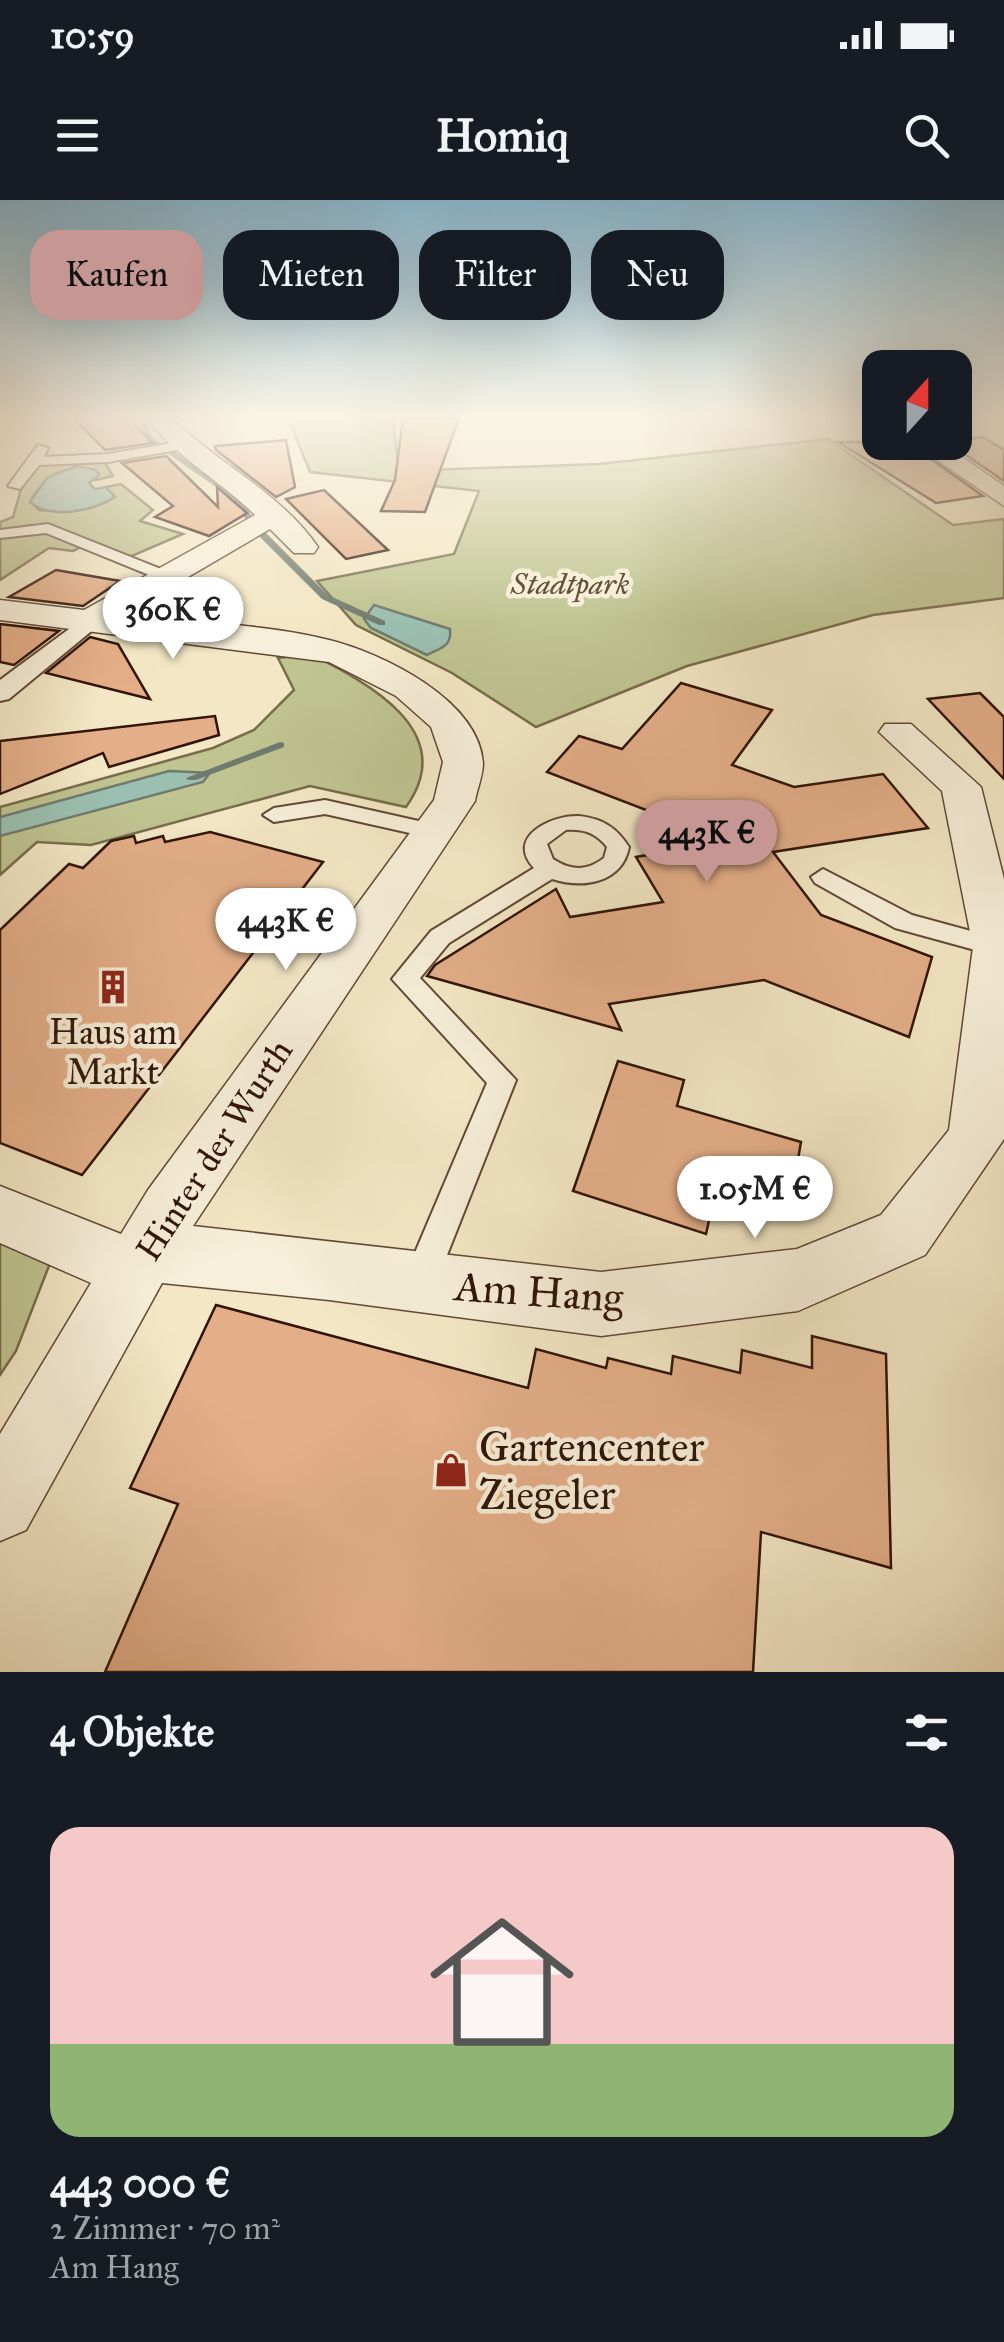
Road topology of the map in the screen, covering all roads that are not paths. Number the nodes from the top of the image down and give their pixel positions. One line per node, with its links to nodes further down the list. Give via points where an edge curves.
1 (239, 487): 2 (street)
2 (261, 523): 4 (street); 5 (street)
3 (0, 534): 5 (lane, via 48,528)
4 (304, 547)
5 (165, 576): 7 (street)
6 (0, 610): 7 (street, Hinter der Wurth)
7 (92, 619): 8 (street); 11 (street, Hinter der Wurth, via 322,648 382,669 452,731 463,762 454,800)
8 (0, 693)
9 (898, 732): 14 (street, Am Hang, via 961,787)
10 (274, 815): 11 (lane, via 324,807)
11 (432, 831): 16 (street, Hinter der Wurth)
12 (550, 869): 17 (lane, via 440,937 405,979 502,1080)
13 (823, 877): 14 (lane, via 904,922)
14 (996, 947): 17 (street, Am Hang, via 976,1138 902,1235 798,1280 602,1304)
15 (0, 1214): 16 (street, Am Hang)
16 (140, 1261): 17 (street, Am Hang); 18 (street, Hinter der Wurth)
17 (420, 1281)
18 (0, 1504)

